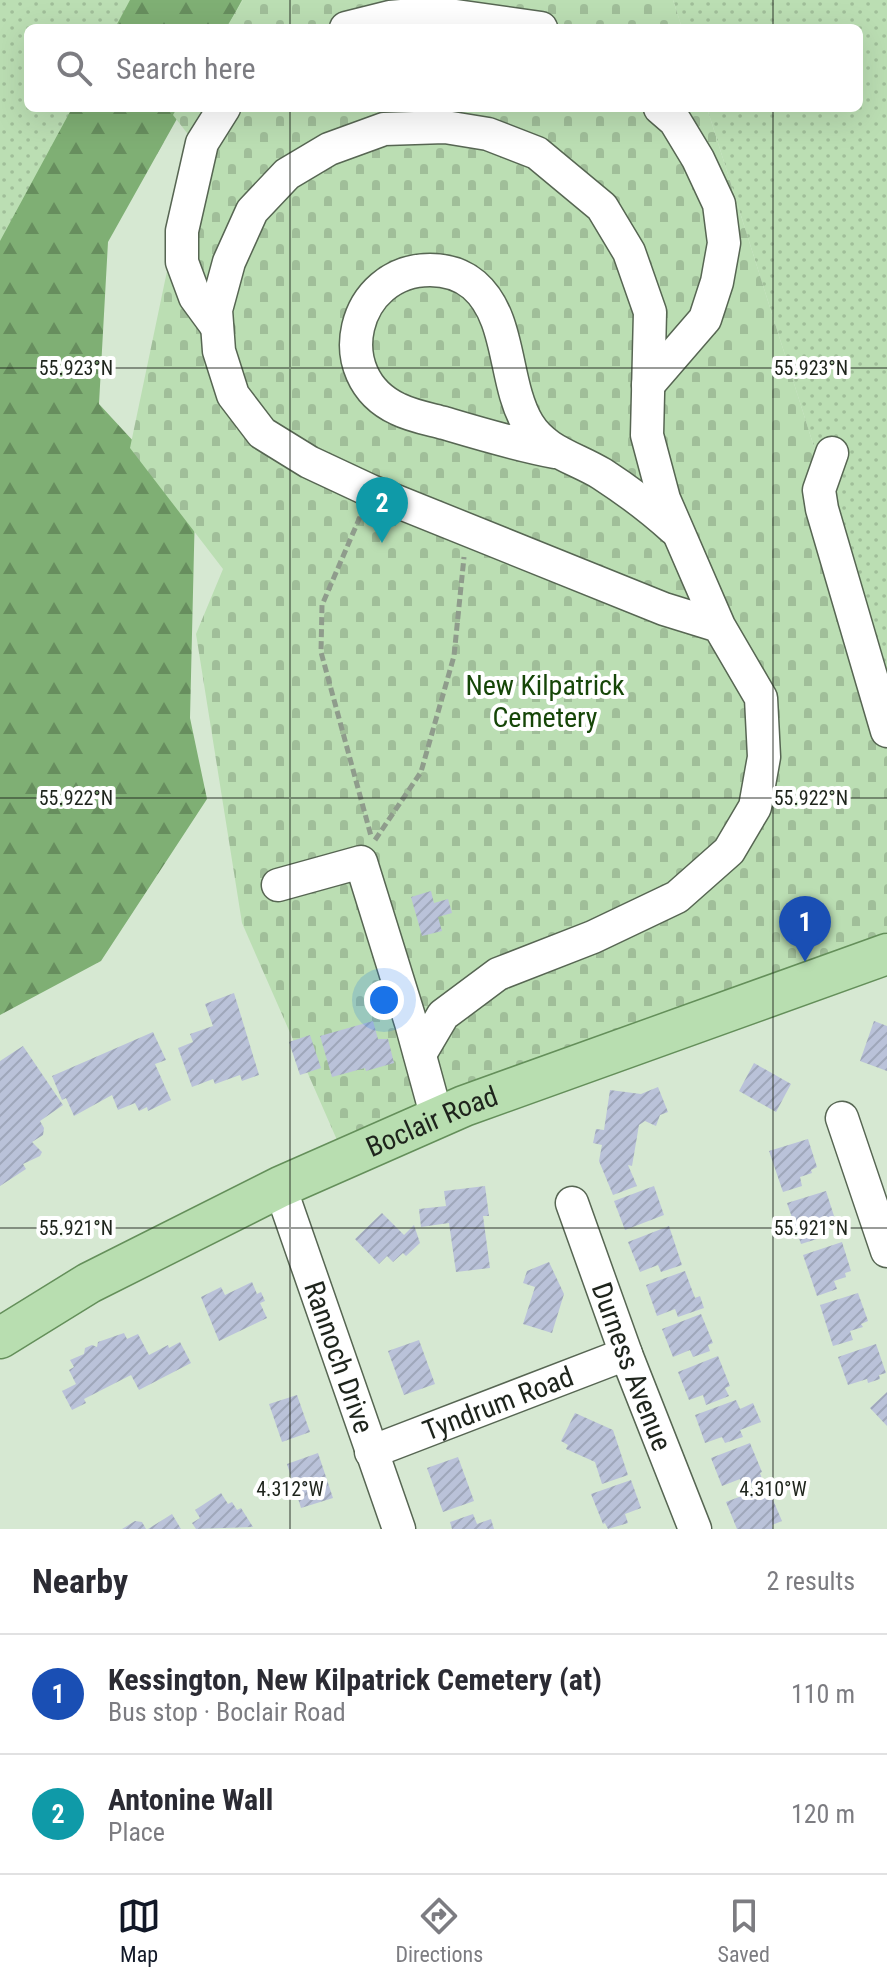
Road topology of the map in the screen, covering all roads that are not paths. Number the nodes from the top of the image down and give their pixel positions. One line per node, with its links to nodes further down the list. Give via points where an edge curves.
1 (362, 24): 2 (street, via 434,13)
2 (512, 24)
3 (221, 112): 5 (street, via 202,143 182,231 182,262 195,297)
4 (665, 112): 6 (street, via 698,159 719,204 724,243 705,319)
5 (217, 327): 6 (street, via 216,310 229,262 252,211 287,174 329,149 384,129 445,127 488,134 537,153 602,207 629,252 650,312); 10 (street, via 233,395 262,433 309,462 664,609)
6 (648, 385): 9 (street, via 647,435)
7 (555, 452): 7 (street, via 528,425 492,305 473,284 447,270 415,270 387,281 367,302 356,326 357,355 363,376 396,409); 9 (street, via 645,502)
8 (832, 453): 11 (street, via 819,490 822,509)
9 (677, 531): 10 (street)
10 (719, 626): 14 (street, via 761,698 764,757 755,807 729,851 677,897 498,974 443,1015)
11 (887, 731)
12 (278, 885): 14 (street, via 361,862)
13 (887, 954): 15 (main road, Boclair Road)
14 (420, 1054): 15 (street)
15 (437, 1118): 17 (main road, Boclair Road)
16 (842, 1118): 19 (street)
17 (280, 1187): 20 (main road, Boclair Road, via 89,1283); 22 (street, Rannoch Drive)
18 (572, 1203): 21 (street, Durness Avenue)
19 (887, 1251)
20 (0, 1338)
21 (626, 1354): 22 (street, Tyndrum Road); 24 (street, Durness Avenue)
22 (371, 1452): 23 (street, Rannoch Drive)
23 (394, 1528)
24 (695, 1529)

